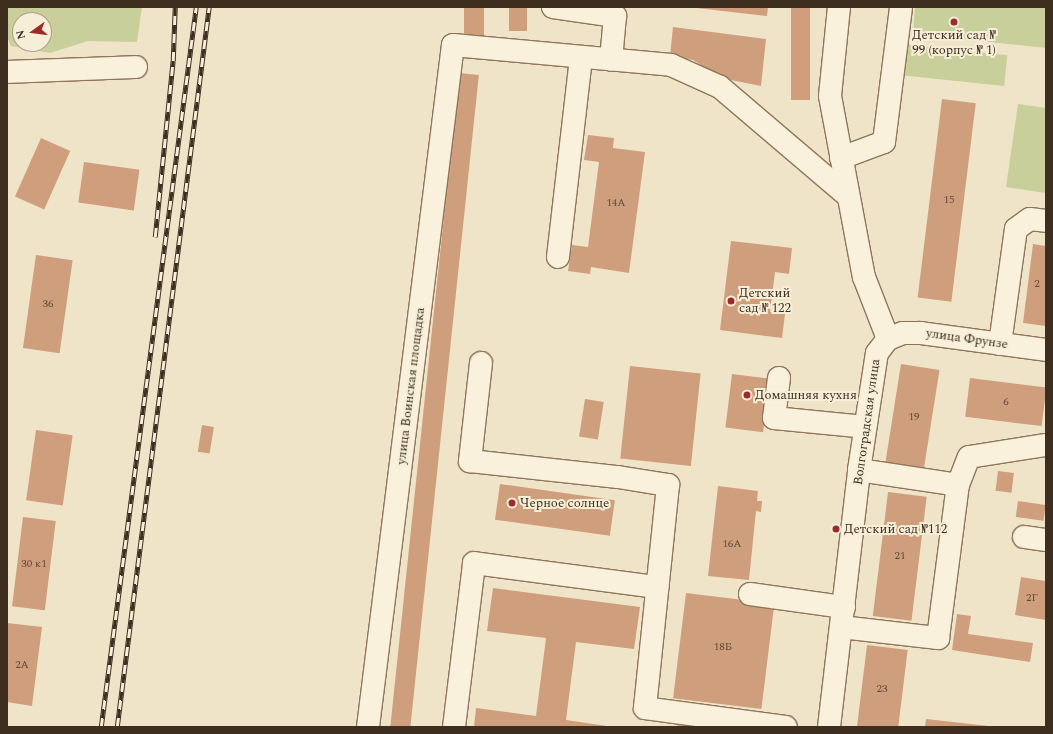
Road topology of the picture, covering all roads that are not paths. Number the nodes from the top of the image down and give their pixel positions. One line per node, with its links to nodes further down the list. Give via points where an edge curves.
1 (553, 7): 5 (street, via 615,16)
2 (839, 7): 8 (street, via 830,96)
3 (901, 7): 8 (street, via 884,142)
4 (581, 57): 5 (street); 11 (street); 26 (street, улица Воинская площадка, via 453,45)
5 (611, 60): 9 (street, via 671,65 720,87)
6 (136, 68): 7 (street)
7 (7, 72)
8 (841, 158): 9 (street)
9 (848, 196): 12 (street, via 864,277)
10 (1046, 221): 13 (street, via 1030,219 1016,229)
11 (558, 257)
12 (888, 339): 13 (street, улица Фрунзе, via 903,333 921,333); 17 (street, Волгоградская улица, via 877,353)
13 (1000, 344): 14 (street, улица Фрунзе)
14 (1046, 350)
15 (481, 363): 23 (street, via 470,461 668,485)
16 (779, 378): 17 (street, via 774,418)
17 (865, 427): 19 (street, Волгоградская улица)
18 (1046, 445): 20 (street, via 969,457)
19 (859, 470): 20 (street); 25 (street, Волгоградская улица)
20 (958, 485): 25 (street, via 938,638)
21 (1024, 537): 22 (street)
22 (1046, 540)
23 (657, 587): 27 (street, via 474,563); 28 (street, via 645,708)
24 (750, 594): 25 (street)
25 (843, 617): 29 (street, Волгоградская улица)
26 (368, 727)
27 (454, 727)
28 (786, 727)
29 (829, 727)

